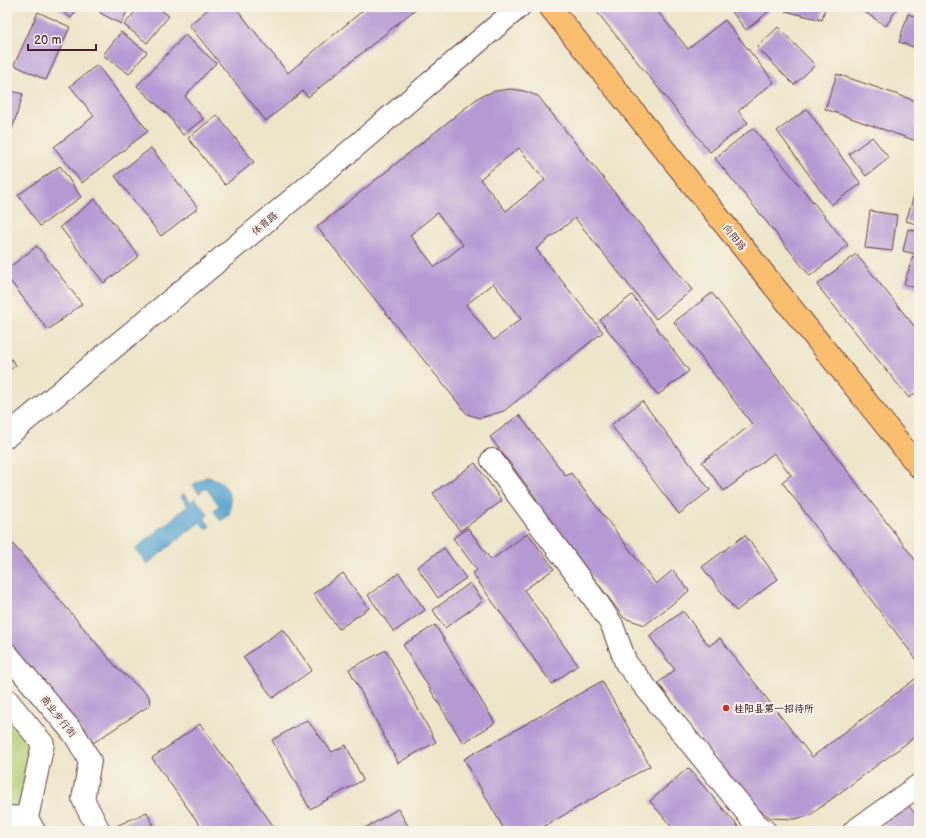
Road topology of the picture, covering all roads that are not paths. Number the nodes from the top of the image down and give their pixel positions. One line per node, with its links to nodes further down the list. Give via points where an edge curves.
1 (518, 7): 3 (street, 体育路, via 329,169)
2 (550, 7): 5 (main road, 向阳路)
3 (7, 436)
4 (492, 460): 11 (street, via 599,605 612,625 626,663 754,823)
5 (919, 466)
6 (7, 654): 10 (street, 商业步行街, via 75,735 90,762 83,798)
7 (7, 700): 9 (street, via 43,744)
8 (919, 785): 12 (street)
9 (23, 822)
10 (99, 831)
11 (765, 831)
12 (854, 831)

